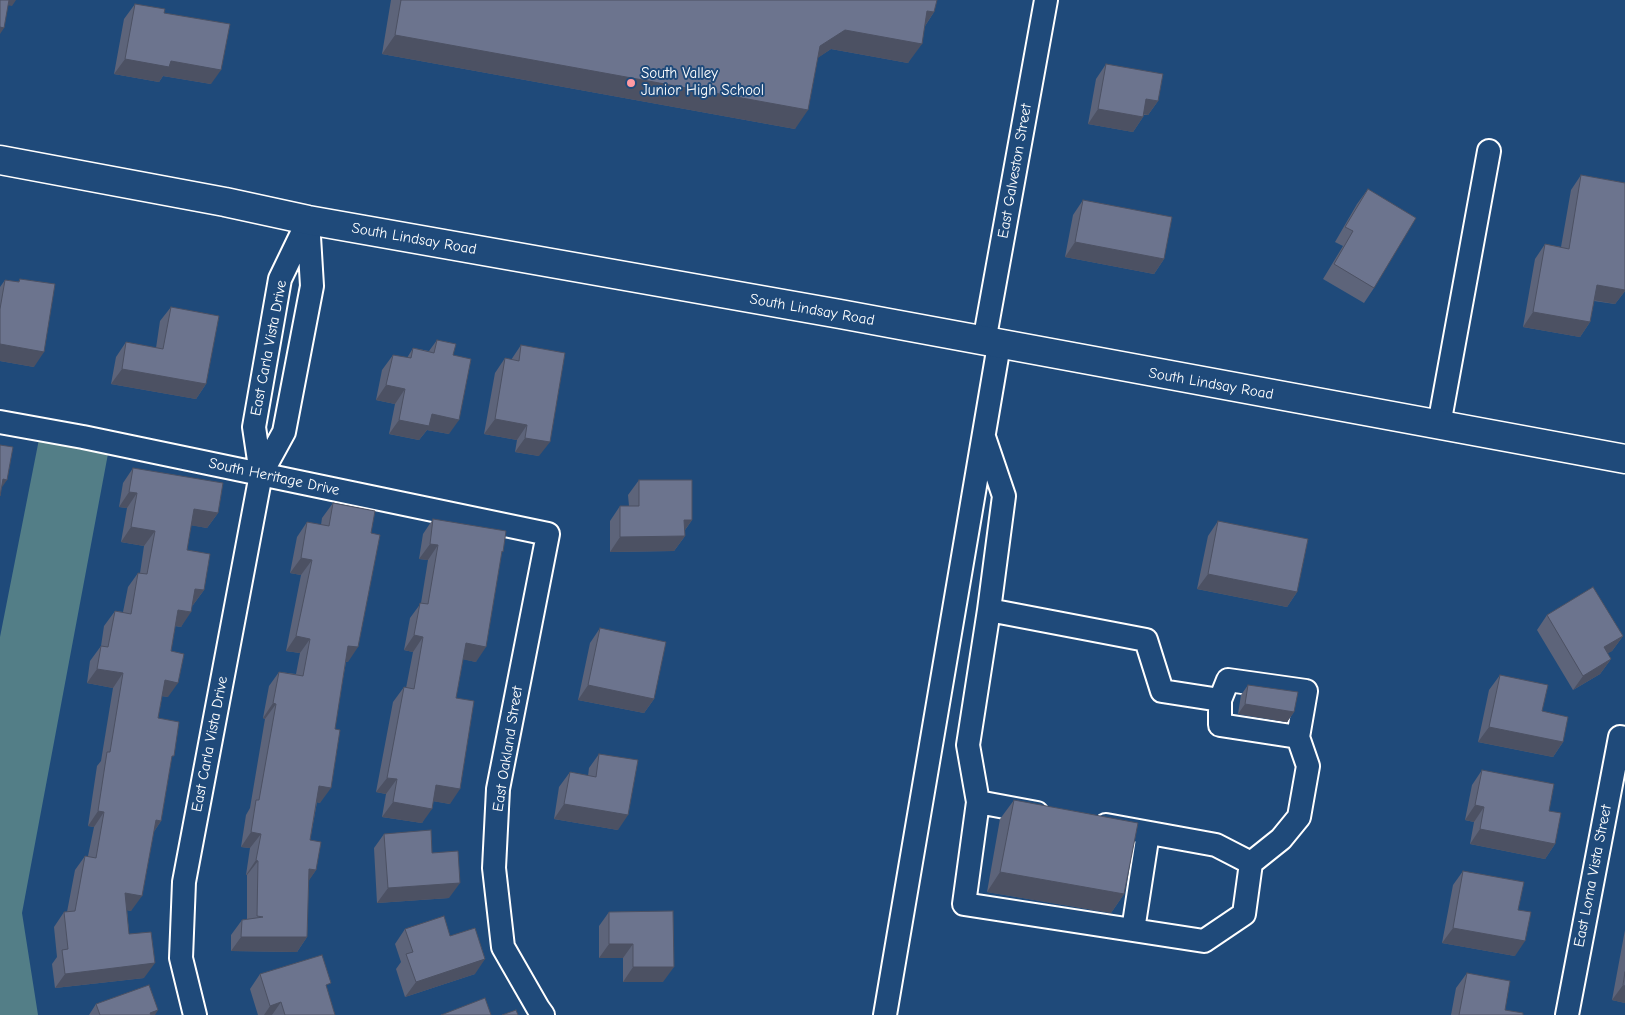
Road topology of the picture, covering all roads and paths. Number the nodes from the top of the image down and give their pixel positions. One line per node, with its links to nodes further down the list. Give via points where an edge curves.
1 (1046, 0): 5 (street, East Galveston Street)
2 (1489, 151): 7 (street)
3 (0, 160): 4 (main road, South Lindsay Road)
4 (308, 220): 5 (main road, South Lindsay Road); 10 (street, East Carla Vista Drive, via 312,286 284,432); 10 (street, East Carla Vista Drive, via 280,279 254,427)
5 (992, 343): 7 (main road, South Lindsay Road); 8 (street, East Galveston Street)
6 (0, 422): 10 (street, South Heritage Drive)
7 (1439, 425): 9 (main road, South Lindsay Road)
8 (984, 437): 12 (street, via 1004,496); 24 (street, East Galveston Street)
9 (1625, 460)
10 (262, 474): 11 (street, South Heritage Drive); 22 (street, East Carla Vista Drive, via 184,882 181,958)
11 (548, 534): 23 (street, East Oakland Street, via 498,789 494,868 503,947)
12 (988, 610): 13 (street, via 1146,640 1162,691); 16 (street, via 968,745)
13 (1220, 700): 14 (street, via 1220,725); 14 (street, via 1228,680 1306,691)
14 (1298, 737): 20 (street, via 1308,766 1299,817 1281,839)
15 (1623, 737): 25 (street, East Loma Vista Street)
16 (978, 802): 17 (street); 21 (street, via 964,904)
17 (1054, 816)
18 (1082, 821): 19 (street)
19 (1148, 833): 20 (street, via 1216,845); 21 (street)
20 (1251, 863): 21 (street, via 1244,914 1204,941)
21 (1132, 930)
22 (195, 1015)
23 (543, 1015)
24 (886, 1015)
25 (1567, 1015)

